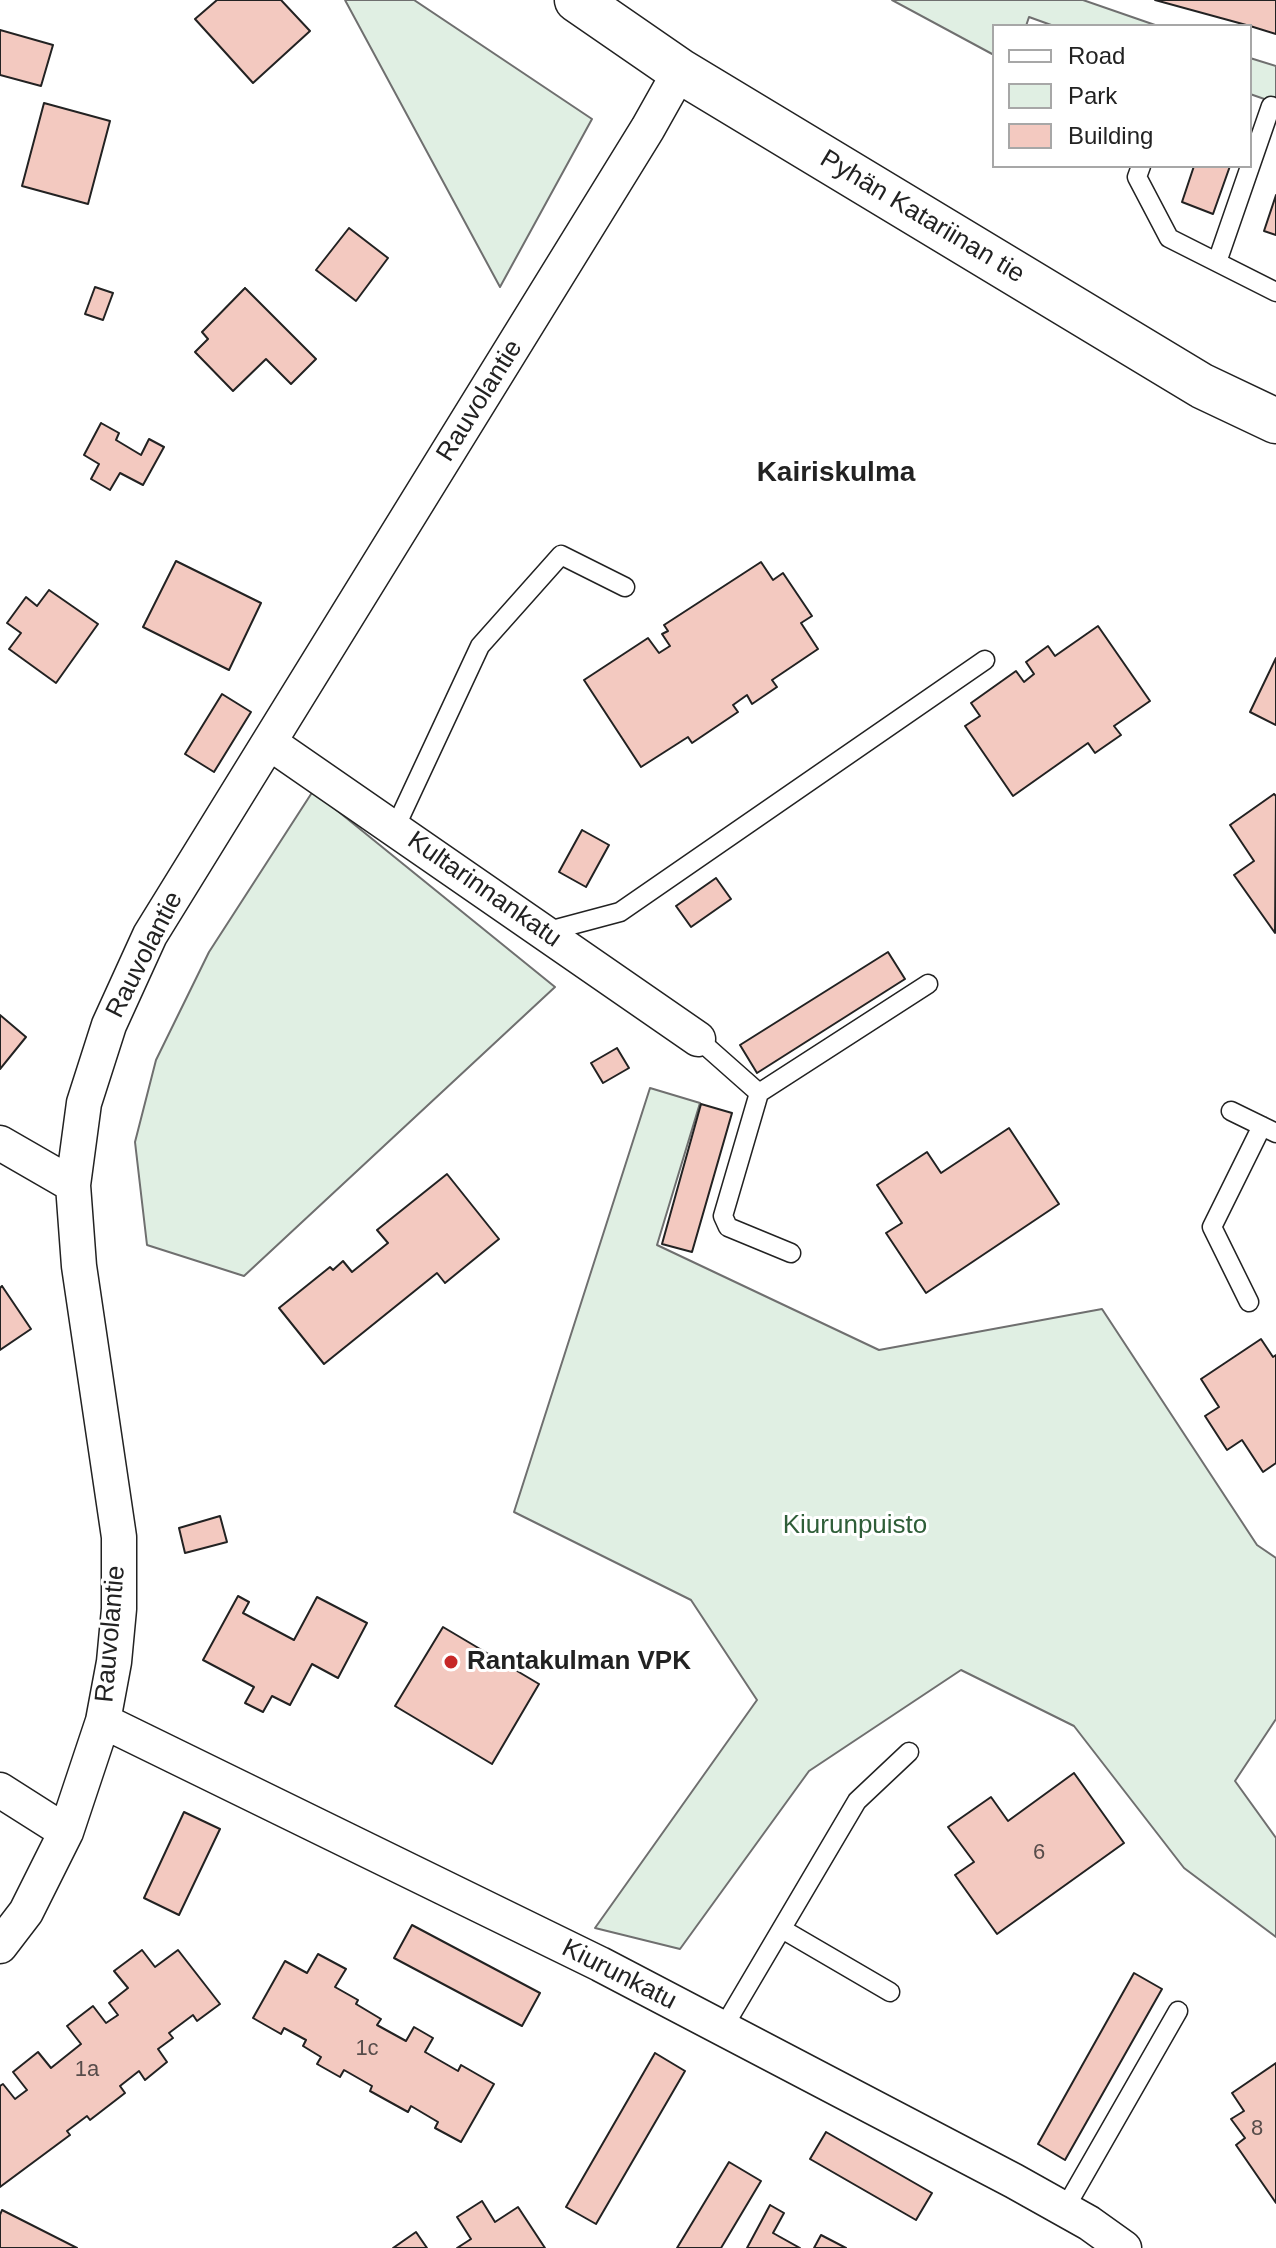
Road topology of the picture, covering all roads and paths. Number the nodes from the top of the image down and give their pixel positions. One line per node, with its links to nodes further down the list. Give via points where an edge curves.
1 (577, 0): 2 (street, Pyhän Katariinan tie)
2 (680, 71): 9 (street, Pyhän Katariinan tie, via 1202,386); 12 (street, Rauvolantie)
3 (1271, 106): 4 (lane)
4 (1252, 161)
5 (1140, 168): 7 (lane, via 1137,177 1169,238)
6 (1250, 168): 7 (lane)
7 (1217, 262): 8 (lane)
8 (1276, 292)
9 (1276, 421)
10 (625, 587): 13 (lane, via 561,555 480,646)
11 (985, 660): 14 (lane, via 620,912)
12 (270, 743): 13 (street, Kultarinnankatu); 21 (street, Rauvolantie, via 150,935 109,1025 84,1103)
13 (395, 828): 14 (street, Kultarinnankatu)
14 (545, 932): 16 (street, Kultarinnankatu)
15 (928, 984): 17 (lane)
16 (698, 1039): 17 (lane)
17 (759, 1093): 22 (lane, via 723,1216 728,1227)
18 (1231, 1111): 19 (lane)
19 (1269, 1130): 23 (lane, via 1212,1227)
20 (0, 1143): 21 (street)
21 (73, 1185): 24 (street, Rauvolantie, via 79,1266 119,1537 119,1609)
22 (791, 1253)
23 (1249, 1302)
24 (103, 1721): 27 (street, Rauvolantie); 32 (street, Kiurunkatu)
25 (909, 1752): 28 (lane, via 857,1801)
26 (0, 1790): 27 (street)
27 (66, 1832): 29 (street, Rauvolantie, via 26,1912)
28 (782, 1929): 30 (lane); 32 (lane)
29 (0, 1946)
30 (890, 1992)
31 (1178, 2011): 33 (lane)
32 (723, 2028): 33 (street, Kiurunkatu)
33 (1064, 2210): 34 (street, Kiurunkatu)
34 (1124, 2248)

